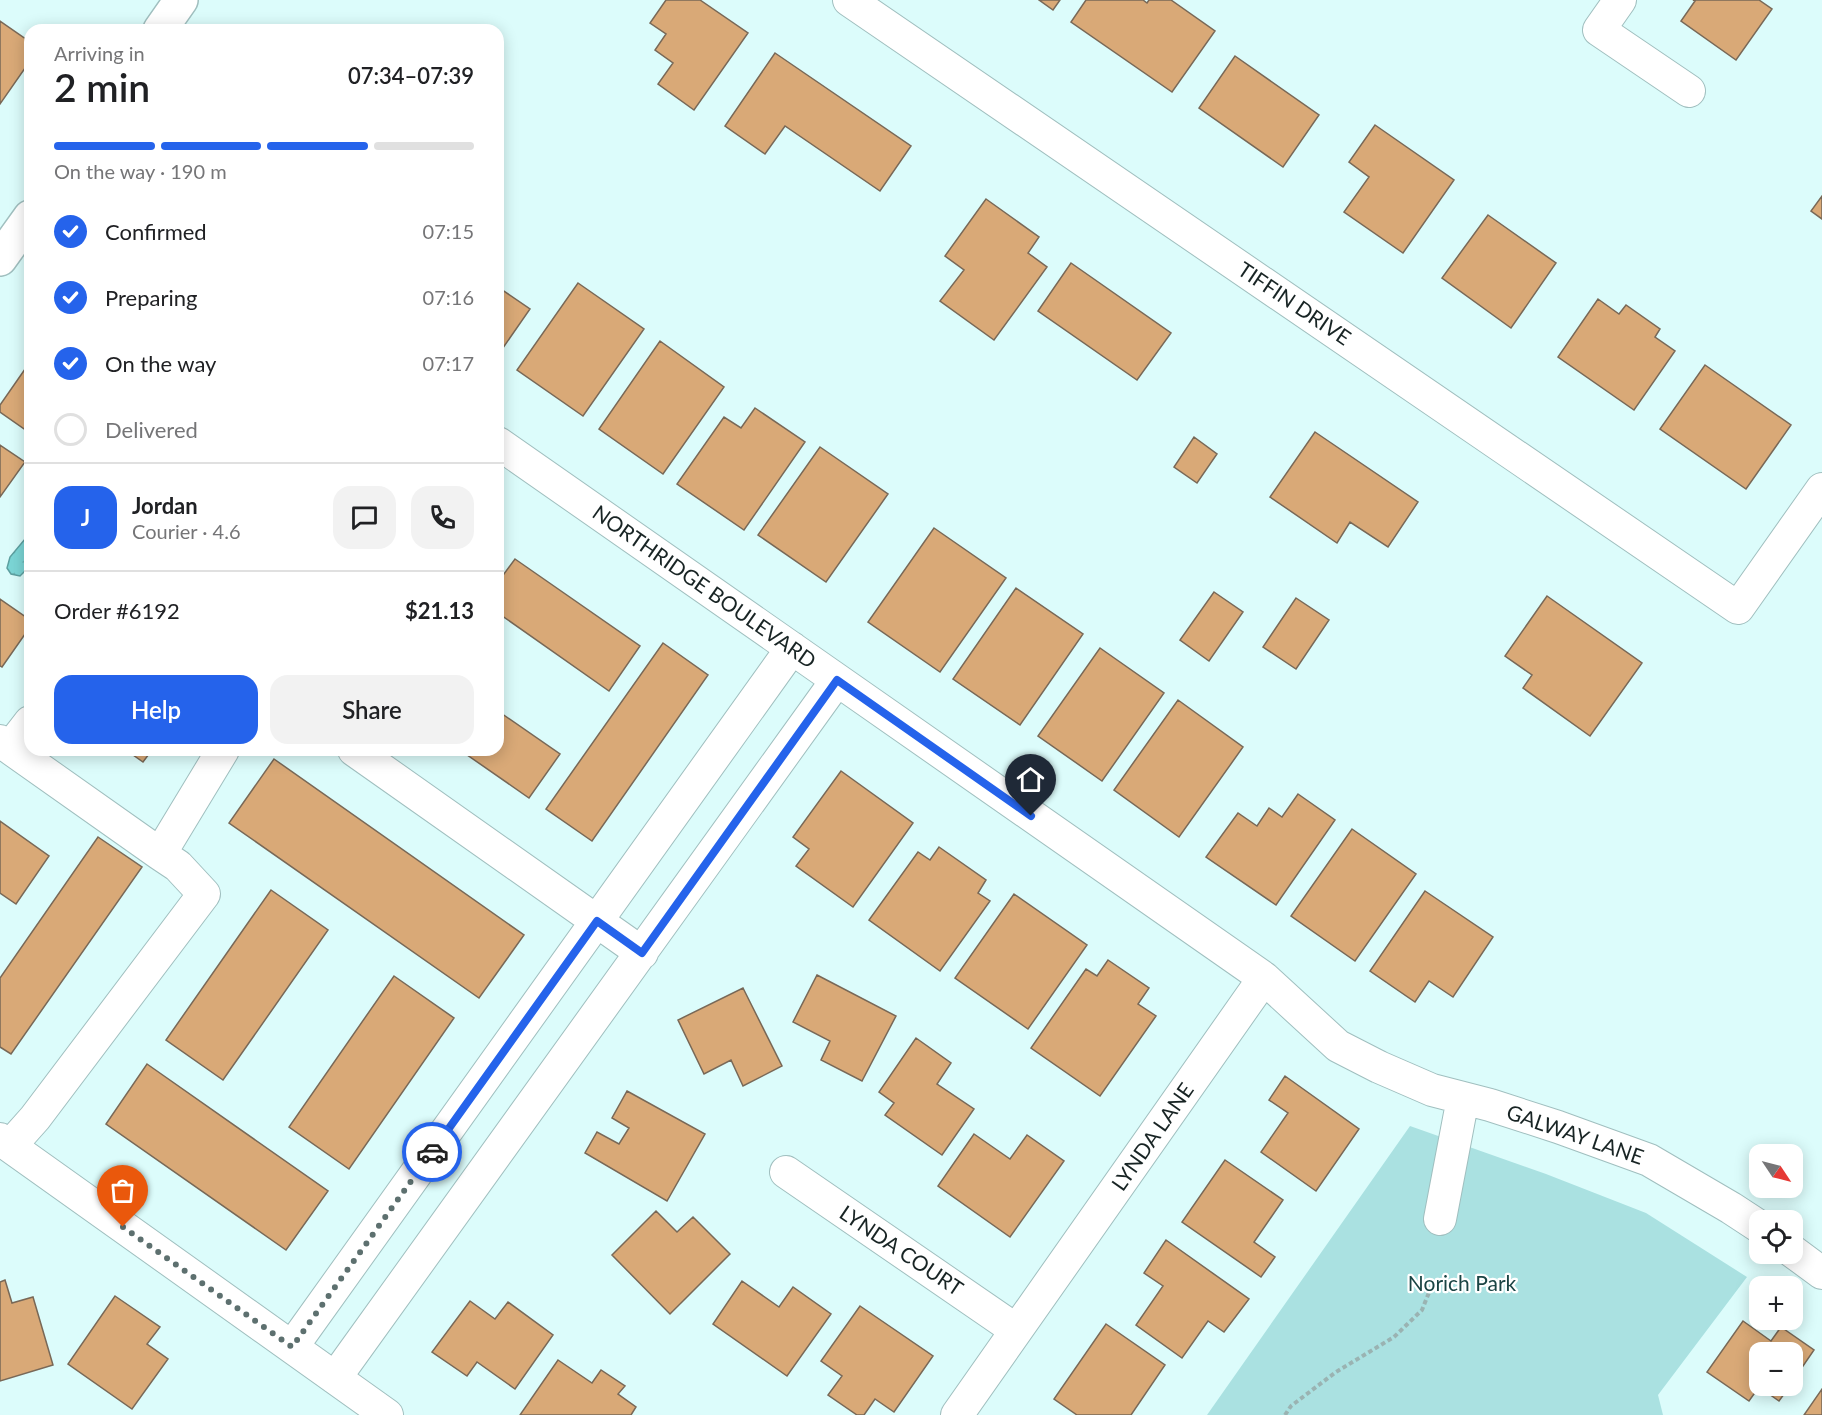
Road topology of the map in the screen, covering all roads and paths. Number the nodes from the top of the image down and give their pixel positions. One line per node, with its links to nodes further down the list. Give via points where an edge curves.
1 (180, 0): 4 (main road)
2 (849, 0): 9 (street, TIFFIN DRIVE, via 1738,608)
3 (1620, 0): 5 (street, via 1599,30)
4 (164, 24)
5 (1689, 91)
6 (24, 225): 7 (main road)
7 (0, 259)
8 (504, 447): 10 (street, NORTHRIDGE BOULEVARD)
9 (1822, 489)
10 (792, 648): 11 (street, NORTHRIDGE BOULEVARD); 17 (street)
11 (837, 680): 18 (street); 19 (street, NORTHRIDGE BOULEVARD)
12 (24, 728): 13 (street)
13 (5, 745): 16 (street)
14 (219, 756): 16 (street)
15 (363, 756): 17 (street)
16 (160, 854): 21 (street, via 178,866 204,894 35,1118)
17 (597, 921): 18 (street); 29 (street)
18 (642, 953): 30 (street)
19 (1264, 978): 20 (street, GALWAY LANE, via 1338,1046 1432,1090); 28 (street, LYNDA LANE)
20 (1463, 1098): 23 (street); 24 (street, GALWAY LANE, via 1649,1160)
21 (5, 1143): 29 (street)
22 (786, 1172): 28 (street, LYNDA COURT)
23 (1440, 1219)
24 (1749, 1220)
25 (1803, 1259): 26 (street)
26 (1822, 1273)
27 (1432, 1285): 33 (path, via 1422,1310 1394,1337 1336,1372 1291,1406)
28 (1016, 1330): 32 (street, LYNDA LANE)
29 (292, 1347): 30 (street)
30 (335, 1378): 31 (street)
31 (387, 1415)
32 (957, 1415)
33 (1285, 1415)

